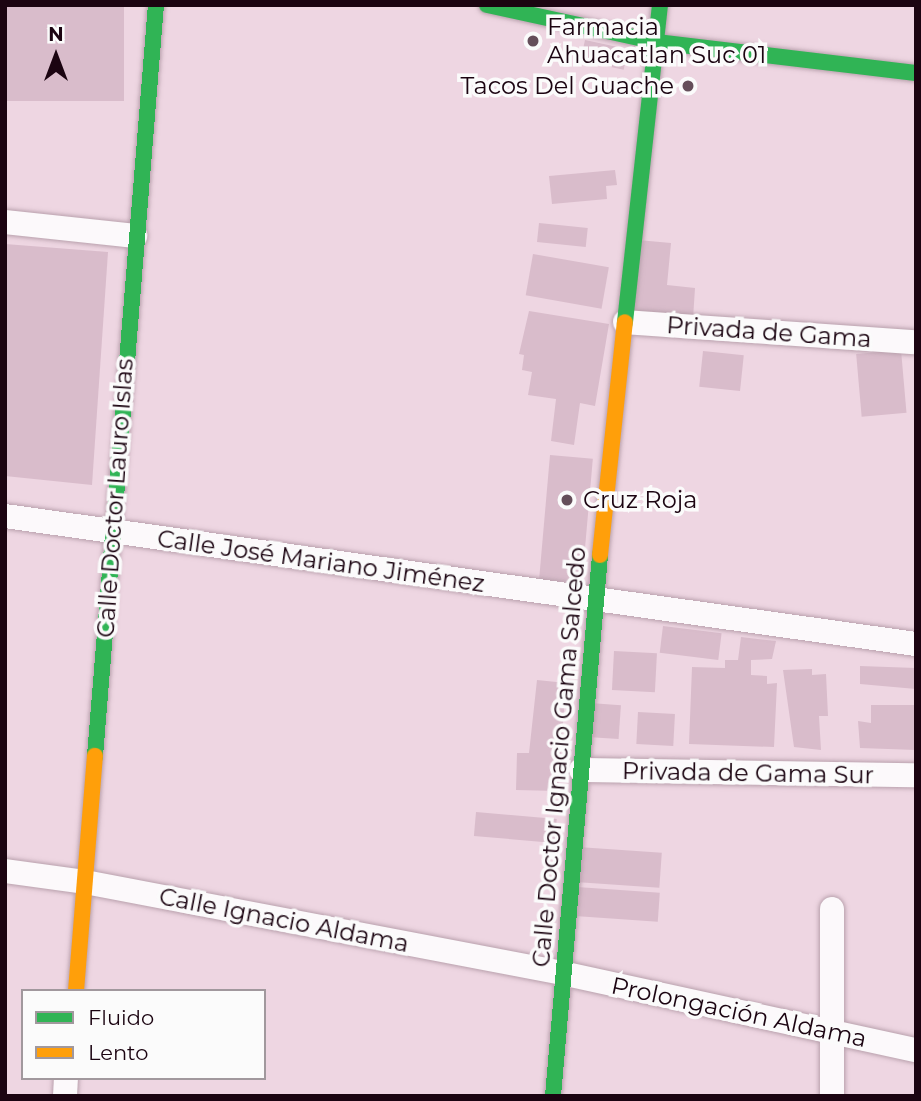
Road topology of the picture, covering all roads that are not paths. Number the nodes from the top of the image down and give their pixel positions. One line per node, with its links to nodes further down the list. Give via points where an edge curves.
1 (156, 5): 7 (street, Calle Doctor Lauro Islas)
2 (487, 5): 4 (street)
3 (660, 5): 4 (street, Calle Doctor Ignacio Gama Salcedo)
4 (656, 42): 5 (street); 8 (street, Calle Doctor Ignacio Gama Salcedo)
5 (916, 73)
6 (5, 222): 7 (street)
7 (135, 236): 11 (street, Calle Doctor Lauro Islas)
8 (625, 322): 9 (street, Privada de Gama); 12 (street, Calle Doctor Ignacio Gama Salcedo)
9 (913, 342)
10 (5, 516): 11 (street, Calle José Mariano Jiménez)
11 (112, 533): 12 (street, Calle José Mariano Jiménez); 17 (street, Calle Doctor Lauro Islas)
12 (595, 598): 13 (street, Calle José Mariano Jiménez); 14 (street, Calle Doctor Ignacio Gama Salcedo)
13 (916, 644)
14 (581, 770): 15 (street, Privada de Gama Sur); 19 (street, Calle Doctor Ignacio Gama Salcedo)
15 (916, 775)
16 (5, 871): 17 (street, Calle Ignacio Aldama)
17 (85, 882): 19 (street, Calle Ignacio Aldama); 20 (street, Calle Doctor Lauro Islas)
18 (832, 909): 21 (street)
19 (562, 973): 21 (street, Prolongación Aldama); 23 (street, Calle Doctor Ignacio Gama Salcedo)
20 (76, 989)
21 (831, 1033): 22 (street, Prolongación Aldama); 24 (street)
22 (916, 1050)
23 (553, 1096)
24 (832, 1096)

